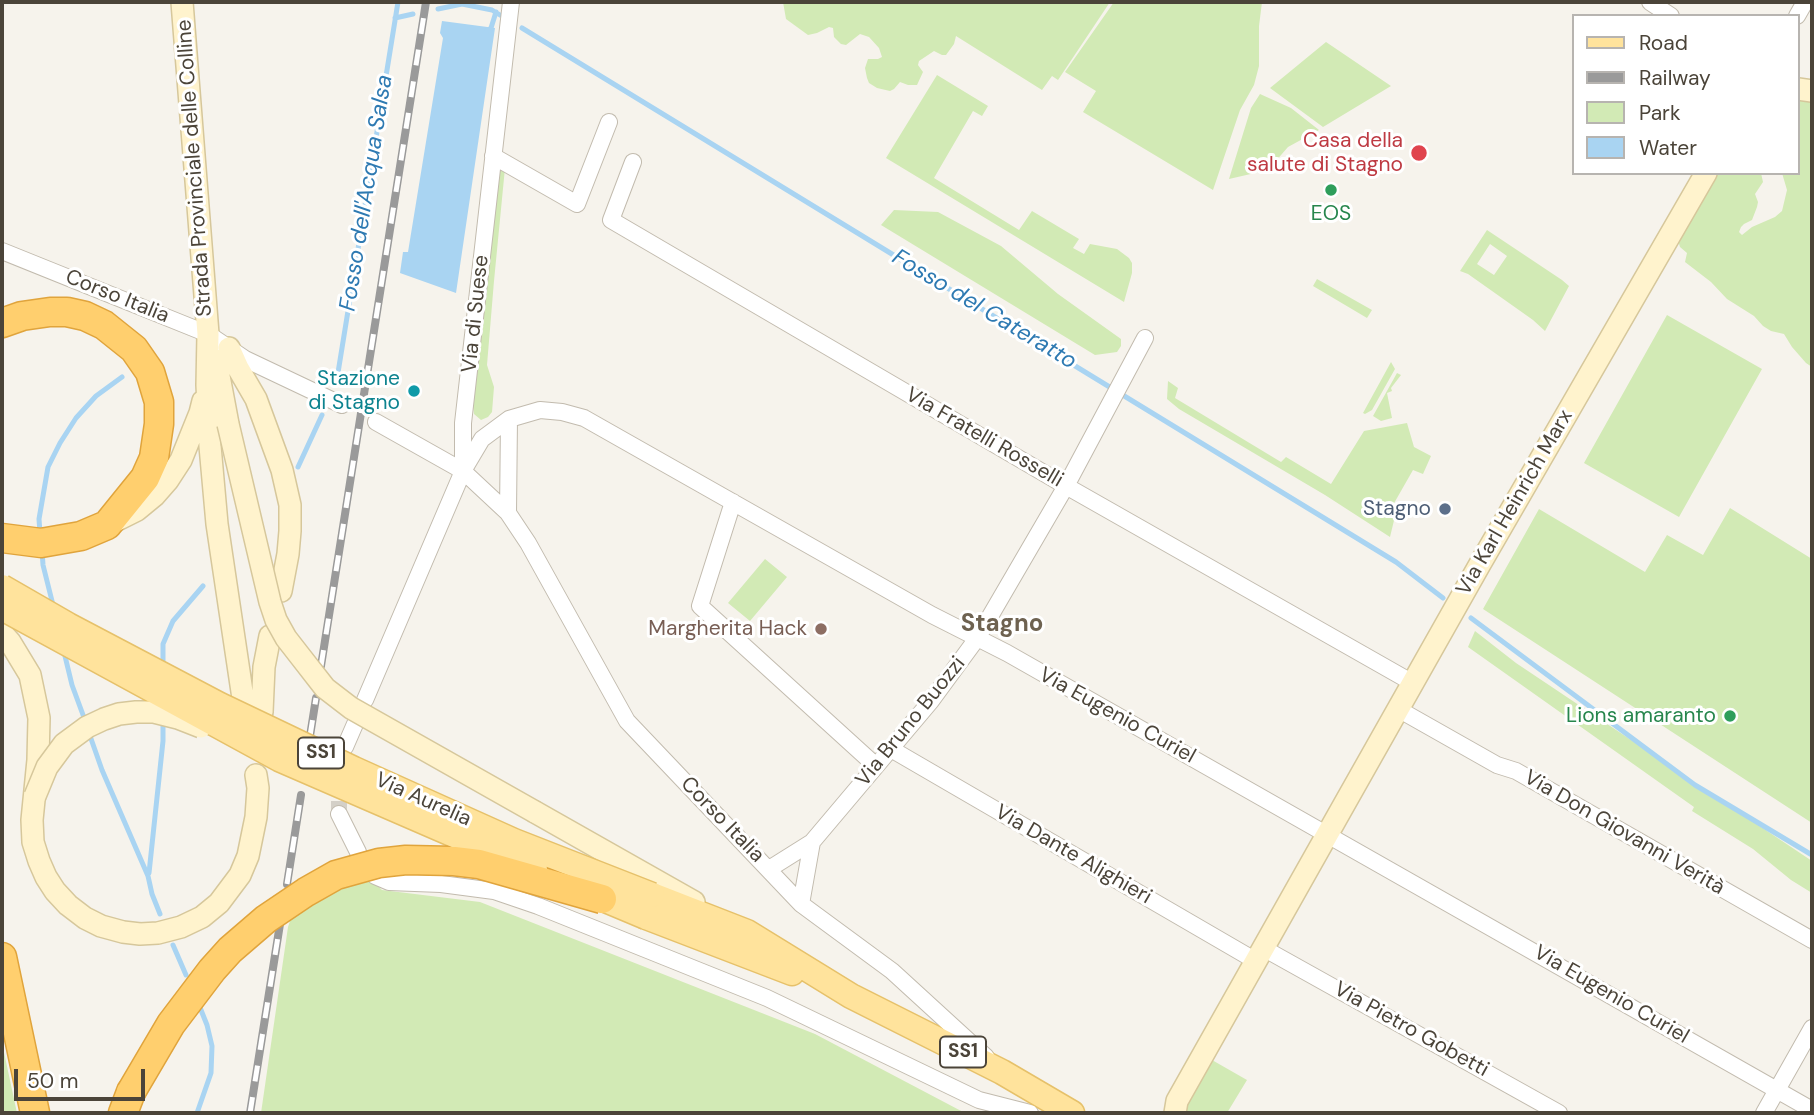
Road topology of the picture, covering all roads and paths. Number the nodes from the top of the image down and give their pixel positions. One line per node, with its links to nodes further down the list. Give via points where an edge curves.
1 (182, 2): 11 (main road, Strada Provinciale delle Colline)
2 (511, 2): 6 (street, Via di Suese)
3 (1650, 2): 4 (street)
4 (1668, 14)
5 (609, 122): 6 (street, via 577,204)
6 (493, 156): 18 (street, Via di Suese, via 463,423)
7 (633, 162): 19 (street, Via Fratelli Rosselli, via 611,220)
8 (1705, 175): 30 (main road, Via Karl Heinrich Marx)
9 (2, 251): 11 (street, Corso Italia)
10 (2, 323): 22 (highway, via 50,312 85,316 134,349 150,372 159,401 154,458 145,478)
11 (208, 334): 13 (street, Corso Italia); 14 (main road); 49 (main road, bridge, via 276,621 325,688 351,708)
12 (1145, 338): 19 (street, Via Bruno Buozzi)
13 (229, 348): 15 (street, Corso Italia); 25 (main road, via 256,399 290,505)
14 (206, 385): 22 (main road, via 200,414 168,480 137,510); 28 (main road, via 217,524 253,709)
15 (342, 405)
16 (509, 419): 18 (street, Via Eugenio Curiel, via 482,439); 20 (street, Via Eugenio Curiel, via 540,410 583,418); 21 (street)
17 (376, 422): 18 (street, Corso Italia)
18 (463, 471): 21 (street, Corso Italia); 31 (street, Via Eugenio Curiel)
19 (1066, 486): 29 (street, Via Bruno Buozzi); 30 (street, Via Fratelli Rosselli)
20 (733, 502): 29 (street, Via Eugenio Curiel); 37 (street, via 700,607)
21 (508, 513): 44 (street, Corso Italia, via 627,720)
22 (107, 525): 23 (highway, via 81,536 41,543)
23 (2, 538)
24 (2, 587): 48 (main road, Via Aurelia / SS1, bridge, via 196,693)
25 (281, 591)
26 (2, 608): 36 (main road, Via Aurelia / SS1, bridge)
27 (2, 632): 39 (main road, via 30,675 36,695)
28 (270, 636)
29 (978, 638): 35 (street, Via Bruno Buozzi); 41 (street, Via Eugenio Curiel)
30 (1413, 683): 32 (main road, Via Karl Heinrich Marx)
31 (365, 700)
32 (1398, 709): 41 (main road, Via Karl Heinrich Marx); 50 (street, Via Don Giovanni Verità, via 1497,765 1517,771)
33 (355, 724): 34 (street)
34 (345, 747)
35 (891, 749): 37 (street, Via Bruno Buozzi); 51 (street, Via Dante Alighieri)
36 (279, 759): 39 (main road, bridge, via 178,718 154,712 119,714 87,727 64,744 47,767); 46 (main road, Via Aurelia / SS1, bridge)
37 (876, 766): 42 (street, Via Bruno Buozzi)
38 (256, 775): 39 (main road, via 256,817 248,856 231,890 202,917 158,933 102,926 85,918 55,891 33,842)
39 (35, 796)
40 (339, 814): 43 (street)
41 (1327, 834): 51 (main road, Via Karl Heinrich Marx); 56 (street, Via Eugenio Curiel)
42 (812, 842): 44 (street, Via Bruno Buozzi); 47 (street)
43 (358, 852)
44 (769, 869): 47 (street, Corso Italia)
45 (375, 876): 61 (street, via 389,882 494,891 538,905 767,998 979,1100)
46 (602, 899): 48 (main road, Via Aurelia / SS1, bridge); 57 (highway, bridge, via 454,861 379,863 336,875 266,919 230,950 171,1024)
47 (801, 904): 55 (street, Corso Italia, via 892,971)
48 (649, 906): 49 (main road, Via Aurelia / SS1); 53 (main road, Via Aurelia / SS1)
49 (747, 932): 53 (main road, Via Aurelia / SS1)
50 (1812, 940)
51 (1259, 955): 58 (main road, Via Karl Heinrich Marx); 64 (street, Via Pietro Gobetti)
52 (2, 957): 60 (highway)
53 (851, 996): 55 (main road, Via Aurelia / SS1)
54 (1812, 1028): 56 (street)
55 (1002, 1072): 62 (main road, Via Aurelia / SS1)
56 (1778, 1091): 59 (street, Via Eugenio Curiel); 65 (street)
57 (127, 1103)
58 (1176, 1107): 63 (main road)
59 (1812, 1110)
60 (35, 1113)
61 (1030, 1113)
62 (1072, 1113)
63 (1157, 1113)
64 (1559, 1113)
65 (1764, 1113)

